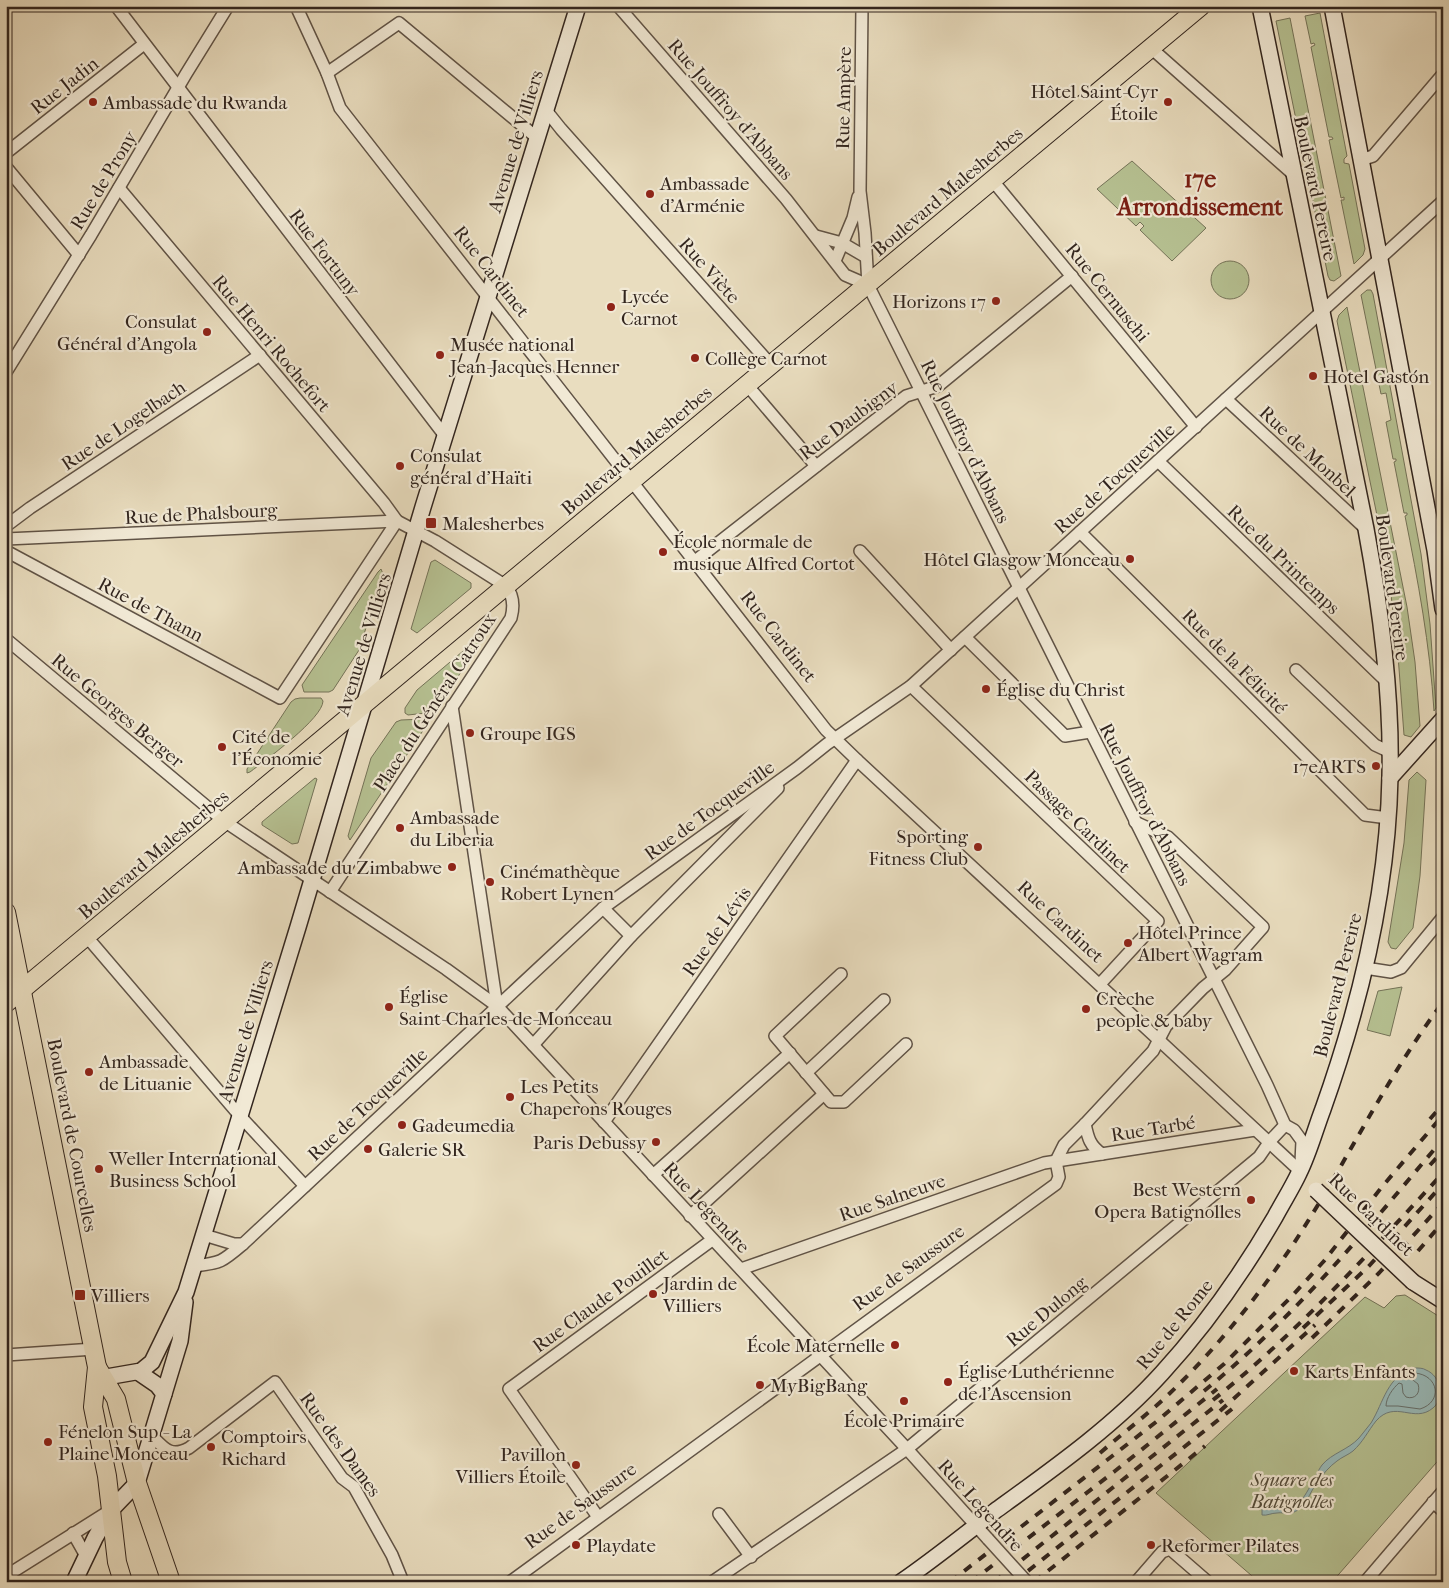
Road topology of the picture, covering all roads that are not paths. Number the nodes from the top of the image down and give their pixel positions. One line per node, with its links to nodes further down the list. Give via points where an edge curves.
1 (116, 6): 10 (street, Rue Fortuny)
2 (228, 6): 14 (street, Rue de Prony)
3 (296, 6): 12 (street, Rue Cardinet)
4 (578, 6): 15 (main road, Avenue de Villiers)
5 (618, 6): 25 (street, Rue Jouffroy d'Abbans)
6 (862, 6): 23 (street, Rue Ampère)
7 (1201, 6): 11 (main road, Boulevard Malesherbes)
8 (1260, 6): 20 (main road, Boulevard Pereire)
9 (1332, 6): 18 (main road)
10 (144, 44): 14 (street, Rue Fortuny); 17 (street, Rue Jadin)
11 (1151, 48): 20 (street); 21 (main road, Boulevard Malesherbes)
12 (327, 74): 16 (street, via 399,22); 33 (street, Rue Cardinet, via 340,108)
13 (1443, 74): 18 (street, via 1373,156)
14 (178, 88): 22 (street, Rue de Prony); 42 (street, Rue Fortuny)
15 (545, 109): 16 (main road, Avenue de Villiers); 36 (street, Rue Viète)
16 (536, 137): 33 (main road, Avenue de Villiers)
17 (6, 153)
18 (1361, 160): 29 (main road)
19 (6, 167): 27 (street)
20 (1293, 174): 34 (main road, Boulevard Pereire)
21 (992, 181): 31 (street, Rue Cernuschi); 32 (main road, Boulevard Malesherbes)
22 (119, 188): 27 (street, Rue de Prony); 35 (street, Rue Henri Rochefort)
23 (860, 191): 26 (street, Rue Ampère); 28 (street, Rue Ampère)
24 (1443, 201): 29 (street, Rue de Tocqueville)
25 (816, 236): 26 (street); 30 (street, Rue Jouffroy d'Abbans)
26 (842, 243): 28 (street); 30 (street, Rue Ampère)
27 (79, 255): 37 (street, Rue de Prony)
28 (866, 257): 32 (street, Rue Jouffroy d'Abbans)
29 (1380, 258): 34 (street, Rue de Tocqueville); 57 (main road, via 1435,550)
30 (835, 261): 32 (street, Rue Jouffroy d'Abbans, via 845,274)
31 (1072, 276): 39 (street, Rue Daubigny, via 938,386); 41 (street, Rue Cernuschi)
32 (868, 285): 36 (main road, Boulevard Malesherbes); 39 (street, Rue Jouffroy d'Abbans)
33 (488, 298): 42 (main road, Avenue de Villiers); 45 (street, Rue Cardinet)
34 (1322, 312): 40 (street, Rue de Tocqueville); 48 (main road, Boulevard Pereire)
35 (260, 355): 46 (street, Rue Henri Rochefort); 47 (street, Rue de Logelbach)
36 (771, 365): 38 (main road, Boulevard Malesherbes)
37 (6, 372)
38 (747, 385): 44 (street); 45 (main road, Boulevard Malesherbes)
39 (922, 391): 44 (street, Rue Daubigny, via 906,396); 56 (street, Rue Jouffroy d'Abbans)
40 (1226, 399): 41 (street, Rue de Tocqueville); 48 (street, Rue de Monbel)
41 (1196, 426): 43 (street, Rue de Tocqueville)
42 (446, 436): 49 (main road, Avenue de Villiers)
43 (1158, 461): 50 (street, Rue de Tocqueville); 62 (street, Rue du Printemps)
44 (816, 466): 54 (street, Rue Daubigny)
45 (633, 482): 54 (street, Rue Cardinet); 55 (main road, Boulevard Malesherbes)
46 (397, 521): 49 (street); 51 (street, Rue de Phalsbourg); 52 (street, Rue de Thann, via 280,698)
47 (6, 526)
48 (1366, 529): 62 (main road, Boulevard Pereire)
49 (417, 531): 55 (street); 64 (main road, Avenue de Villiers)
50 (1080, 532): 56 (street, Rue de Tocqueville); 73 (street, Rue de la Félicité, via 1365,815)
51 (6, 540)
52 (6, 551)
53 (860, 551): 60 (street)
54 (695, 560): 68 (street, Rue Cardinet)
55 (506, 586): 64 (main road, Boulevard Malesherbes); 65 (street, Place du Général Catroux, via 513,603 511,618)
56 (1020, 588): 58 (street, Rue de Tocqueville); 67 (street, Rue Jouffroy d'Abbans)
57 (1443, 609)
58 (965, 637): 60 (street, Rue de Tocqueville); 67 (street, via 1065,736)
59 (6, 639): 74 (street, Rue Georges Berger)
60 (951, 650): 63 (street, Rue de Tocqueville)
61 (1296, 670): 69 (street, via 1374,746)
62 (1387, 682): 69 (main road, Boulevard Pereire)
63 (911, 686): 68 (street, Rue de Tocqueville); 86 (street, Passage Cardinet, via 1158,921)
64 (366, 704): 74 (main road, Boulevard Malesherbes); 76 (main road, Avenue de Villiers)
65 (452, 706): 77 (street, Place du Général Catroux); 90 (street)
66 (1442, 720): 72 (main road)
67 (1090, 732): 75 (street, Rue Jouffroy d'Abbans)
68 (835, 738): 70 (street, Rue Cardinet); 71 (street, Rue de Tocqueville)
69 (1390, 752): 72 (main road, Boulevard Pereire)
70 (857, 760): 86 (street, Rue Cardinet); 98 (street, Rue de Lévis)
71 (797, 768): 78 (street, Rue de Tocqueville); 81 (street, Rue de Tocqueville)
72 (1390, 778): 73 (main road, Boulevard Pereire)
73 (1388, 818): 83 (main road, Boulevard Pereire, via 1382,874)
74 (224, 821): 76 (street); 82 (main road, Boulevard Malesherbes)
75 (1135, 822): 85 (street, Rue Jouffroy d'Abbans); 85 (street, Rue de Saussure, via 1168,837 1263,927 1226,970)
76 (312, 879): 77 (street); 97 (main road, Avenue de Villiers)
77 (330, 892): 90 (street, Rue Legendre)
78 (603, 908): 81 (street); 90 (street, Rue de Tocqueville)
79 (6, 912): 87 (main road, Boulevard de Courcelles)
80 (1443, 917): 83 (street, via 1401,968 1391,972)
81 (631, 936): 93 (street, Rue de Tocqueville)
82 (87, 937): 87 (main road, Boulevard Malesherbes); 97 (street)
83 (1365, 968): 105 (main road, Boulevard Pereire, via 1334,1078)
84 (841, 974): 94 (street, via 775,1036)
85 (1214, 979): 91 (street, Rue de Saussure, via 1166,1026); 100 (street, Rue Jouffroy d'Abbans)
86 (1100, 984): 91 (street, Rue Cardinet)
87 (22, 989): 89 (main road, Boulevard Malesherbes); 116 (main road, Boulevard de Courcelles)
88 (884, 1000): 95 (street)
89 (6, 1003)
90 (497, 1006): 93 (street, Rue Legendre); 107 (street, Rue de Tocqueville)
91 (1159, 1039): 99 (street, Rue de Saussure, via 1152,1051); 101 (street, Rue Cardinet)
92 (906, 1044): 96 (street, via 844,1102 831,1102)
93 (533, 1045): 98 (street, Rue Legendre)
94 (790, 1053): 95 (street); 106 (street)
95 (806, 1073): 96 (street)
96 (824, 1094): 108 (street)
97 (240, 1116): 107 (street); 109 (main road, Avenue de Villiers)
98 (604, 1122): 106 (street, Rue Legendre)
99 (1085, 1124): 103 (street, via 1089,1141); 104 (street, Rue de Saussure, via 1064,1145)
100 (1285, 1125): 102 (street); 105 (street, Rue Jouffroy d'Abbans, via 1294,1130 1302,1141)
101 (1255, 1130): 102 (street, Rue Cardinet); 103 (street, Rue Tarbé)
102 (1270, 1141): 105 (street); 123 (street, Rue Dulong, via 1259,1157)
103 (1102, 1154): 104 (street, Rue Tarbé)
104 (1056, 1161): 113 (street, Rue Salneuve); 118 (street, Rue de Saussure, via 1059,1177 1056,1184)
105 (1300, 1171): 115 (main road, Rue Cardinet, bridge, via 1412,1282); 131 (main road, Rue de Rome, via 1240,1273 1211,1314 1143,1393 1100,1431)
106 (653, 1175): 108 (street, Rue Legendre)
107 (305, 1186): 111 (street, Rue de Tocqueville)
108 (690, 1216): 110 (street, Rue Legendre)
109 (204, 1235): 111 (street); 112 (main road, Avenue de Villiers)
110 (712, 1240): 113 (street, Rue Legendre); 130 (street, Rue Claude Pouillet, via 509,1389)
111 (243, 1244): 112 (street, Rue de Tocqueville, via 218,1263)
112 (194, 1266): 114 (main road, Avenue de Villiers)
113 (741, 1269): 118 (street, Rue Legendre)
114 (186, 1292): 119 (main road, Avenue de Villiers, via 156,1357); 121 (main road, Avenue de Villiers, via 180,1341)
115 (1443, 1300)
116 (94, 1349): 117 (street); 120 (main road, Boulevard de Courcelles)
117 (6, 1355)
118 (821, 1356): 123 (street, Rue Legendre); 130 (street, Rue de Saussure)
119 (138, 1372): 120 (main road); 121 (main road)
120 (99, 1375): 124 (main road, Boulevard de Courcelles, via 116,1399); 127 (main road, Boulevard de Courcelles, via 93,1407)
121 (164, 1394): 122 (main road, Avenue de Villiers)
122 (151, 1435): 124 (main road, Avenue de Villiers); 140 (street, Rue des Dames, via 167,1450 181,1452 275,1382 342,1478 354,1488)
123 (907, 1449): 131 (street, Rue Legendre); 134 (street, Rue Dulong)
124 (136, 1483): 127 (main road); 139 (main road, Boulevard de Courcelles)
125 (1443, 1491): 126 (street)
126 (1434, 1502): 128 (street); 146 (street)
127 (111, 1510): 132 (street); 133 (main road); 138 (main road, Boulevard de Courcelles, via 116,1562)
128 (1443, 1511)
129 (719, 1514): 134 (street)
130 (598, 1517): 141 (street, Rue de Saussure)
131 (977, 1526): 142 (main road, Rue de Rome); 143 (street, Rue Legendre, bridge)
132 (73, 1533): 133 (street); 135 (street)
133 (86, 1556): 137 (main road)
134 (751, 1557): 136 (street, Rue Dulong)
135 (6, 1576)
136 (715, 1581)
137 (74, 1582)
138 (123, 1582)
139 (171, 1582)
140 (404, 1582)
141 (510, 1582)
142 (901, 1582)
143 (1027, 1582)
144 (1136, 1582): 145 (street, via 1162,1552 1170,1549)
145 (1208, 1582)
146 (1365, 1582)

